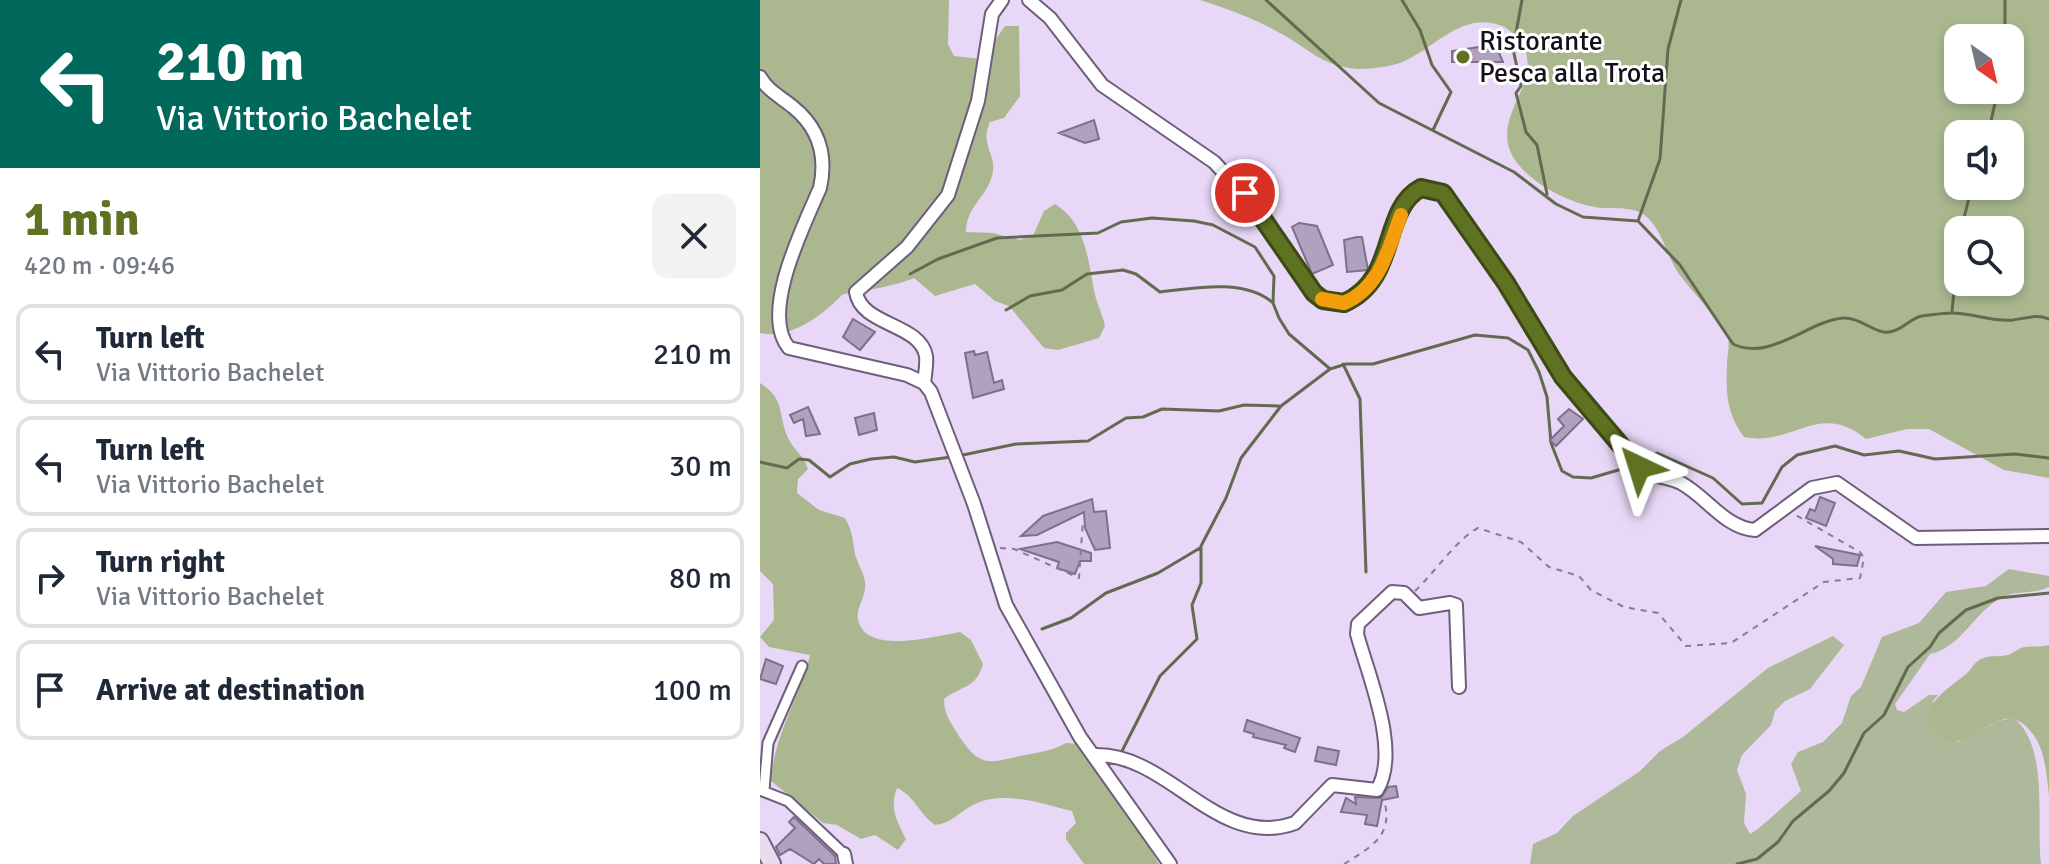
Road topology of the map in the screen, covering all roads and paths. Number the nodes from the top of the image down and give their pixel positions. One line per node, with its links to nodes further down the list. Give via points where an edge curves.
1 (1029, 0): 5 (street, via 1050,18 1102,85 1214,162 1255,206 1323,300 1344,303 1369,287 1406,199 1421,188 1432,188 1449,201 1498,271 1563,377 1639,467 1651,477 1680,482 1741,529 1755,530)
2 (997, 2): 4 (street, via 978,101 948,195 907,247 856,292 866,309 921,347 926,358)
3 (760, 77): 4 (street, via 818,136 824,172 773,293 771,326 777,339 789,348)
4 (924, 383): 8 (street, via 940,409)
5 (1779, 513): 7 (street, via 1812,488 1837,483 1916,538); 9 (path, via 1793,514 1860,552 1860,578 1824,582 1731,643 1686,646 1658,613 1624,607 1591,590 1579,576 1549,567 1521,542 1478,528 1465,535)
6 (1083, 520): 8 (path, via 1079,578 1014,549)
7 (2049, 536)
8 (987, 549): 12 (street, via 1006,605)
9 (1408, 597): 11 (street, via 1419,608 1456,605); 13 (street, via 1396,591 1387,594 1358,624 1386,742)
10 (802, 666): 14 (street, via 768,743)
11 (1459, 687)
12 (1095, 755): 13 (street, via 1117,756 1150,768 1208,810 1249,824 1295,823 1332,785 1361,791); 18 (street)
13 (1379, 787): 19 (path, via 1387,814 1382,837)
14 (762, 790): 16 (street, via 788,801)
15 (760, 841): 17 (main road)
16 (845, 859)
17 (772, 864)
18 (1170, 864)
19 (1344, 864)

